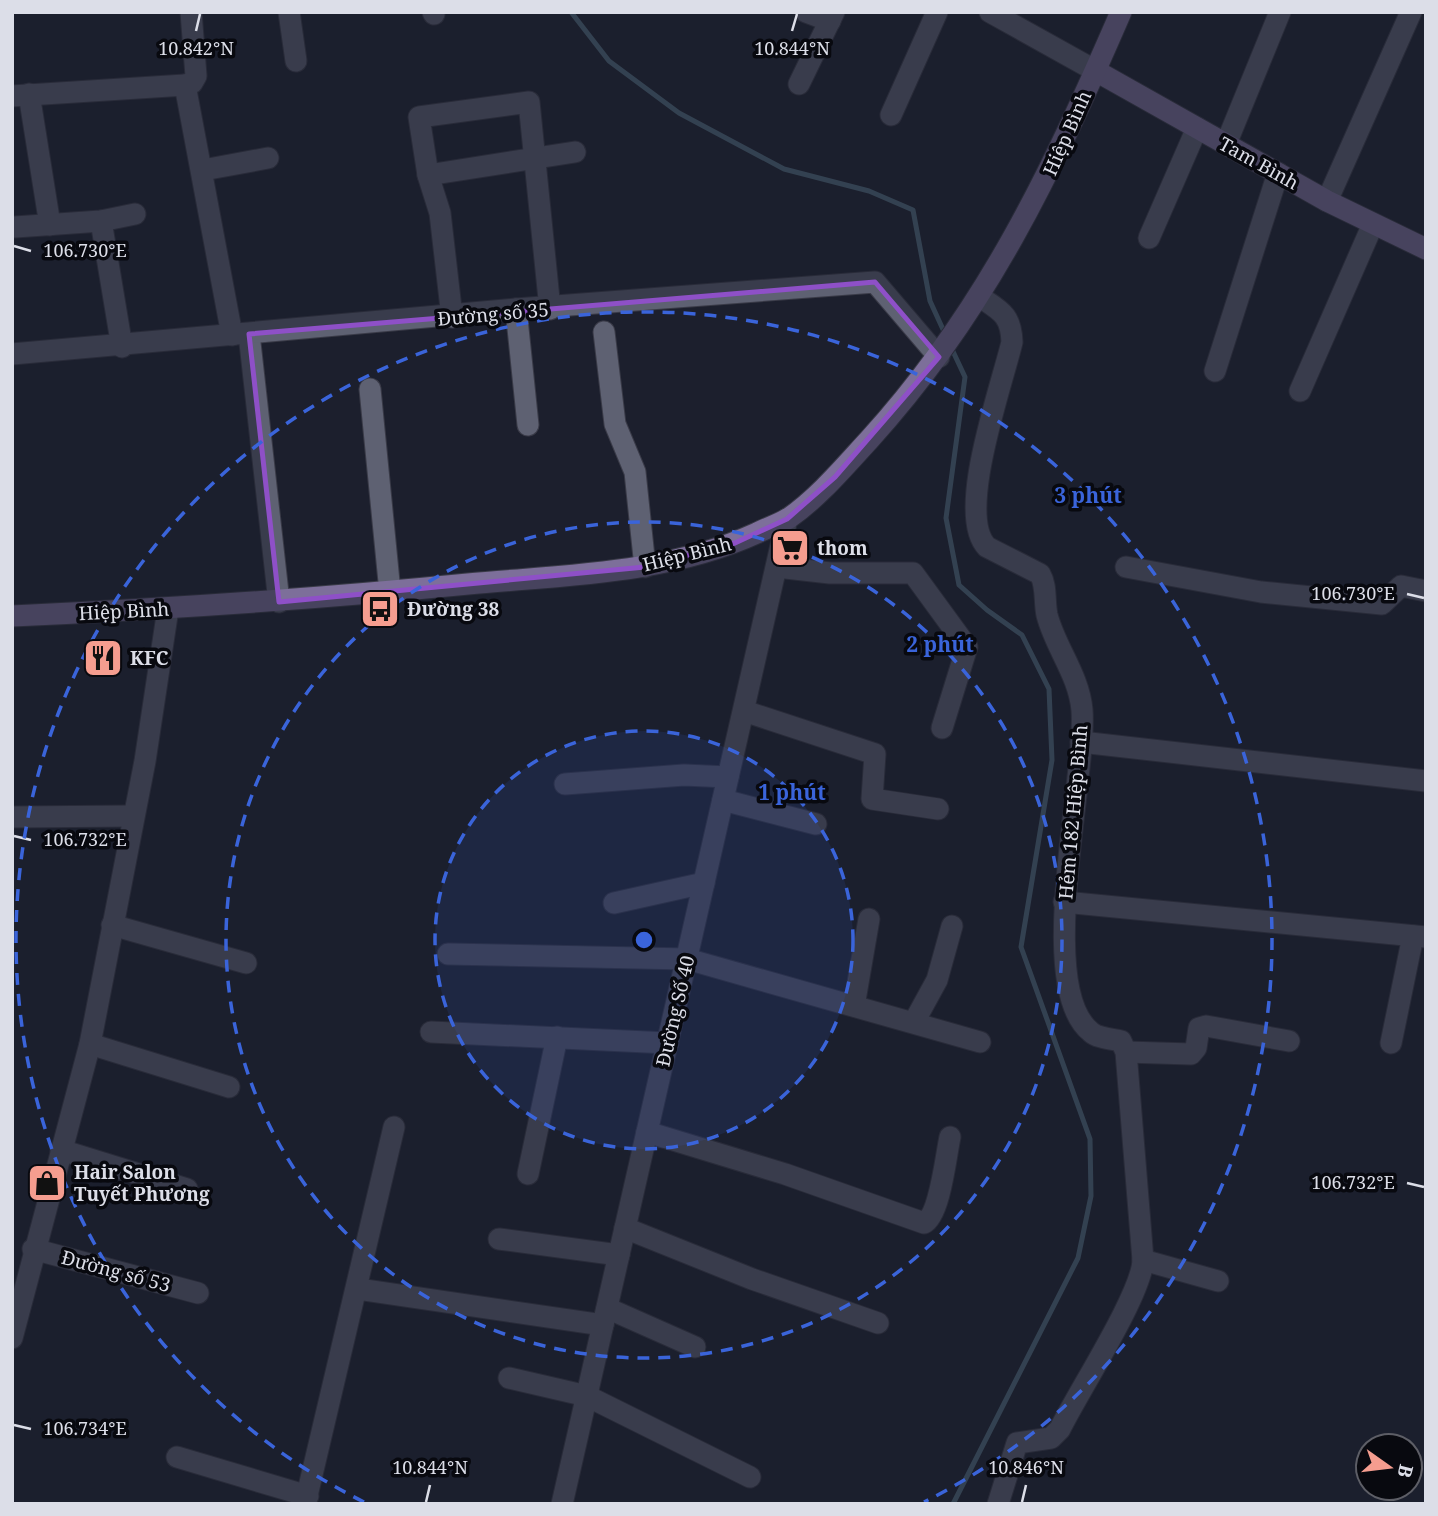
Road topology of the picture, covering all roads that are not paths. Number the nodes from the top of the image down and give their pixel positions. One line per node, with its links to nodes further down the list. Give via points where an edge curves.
1 (191, 12): 13 (street, via 196,76)
2 (289, 12): 10 (street)
3 (806, 12): 9 (street)
4 (937, 12): 15 (street)
5 (990, 12): 11 (street)
6 (1121, 12): 11 (main road, Hiệp Bình)
7 (1280, 12): 17 (street)
8 (1411, 12): 24 (street)
9 (832, 17): 12 (street)
10 (296, 61)
11 (1096, 71): 16 (main road, Tam Bình); 32 (main road, Hiệp Bình, via 1044,184)
12 (799, 84)
13 (185, 85): 14 (street); 21 (street)
14 (21, 95): 28 (street)
15 (891, 116)
16 (1197, 128): 17 (main road, Tam Bình); 30 (street)
17 (1226, 144): 22 (main road, Tam Bình)
18 (575, 152): 20 (street)
19 (268, 158): 21 (street)
20 (535, 160): 23 (street); 23 (street, via 529,102 419,117); 34 (street)
21 (203, 170): 37 (street)
22 (1278, 173): 24 (main road, Tam Bình); 41 (street)
23 (428, 174): 35 (street, via 440,213)
24 (1327, 201): 27 (main road, Tam Bình)
25 (135, 214): 26 (street)
26 (102, 221): 28 (street); 38 (street)
27 (1373, 224): 31 (main road, Tam Bình); 43 (street)
28 (50, 225): 29 (street)
29 (15, 227)
30 (1149, 237)
31 (1424, 243)
32 (978, 300): 39 (main road, Hiệp Bình); 56 (street, Hẻm 182 Hiệp Bình, via 1004,314 1012,334 974,494 975,518 983,543 1037,570 1043,578 1048,617 1068,659 1082,708)
33 (516, 309): 34 (street, Đường số 35); 35 (street, Đường số 35); 44 (street)
34 (550, 309): 39 (street, Đường số 35, via 875,282)
35 (452, 317): 37 (street, Đường số 35)
36 (604, 332): 46 (street, via 614,424 635,472)
37 (240, 335): 38 (street, Đường số 35); 51 (street)
38 (122, 346): 40 (street, Đường số 35)
39 (944, 351): 45 (main road, Hiệp Bình, via 835,477)
40 (12, 354)
41 (1215, 371)
42 (370, 389): 50 (street)
43 (1300, 391)
44 (528, 425)
45 (787, 519): 46 (main road, Hiệp Bình, via 705,554); 47 (street, Đường Số 40)
46 (645, 567): 50 (main road, Hiệp Bình)
47 (776, 567): 54 (street, Đường Số 40); 55 (street, via 830,573 913,573 967,648)
48 (1126, 567): 49 (street, via 1261,592 1382,604 1401,586)
49 (1426, 591)
50 (390, 592): 51 (main road, Hiệp Bình)
51 (279, 602): 52 (main road, Hiệp Bình)
52 (168, 609): 53 (main road, Hiệp Bình); 63 (street)
53 (12, 616)
54 (744, 711): 57 (street, Đường Số 40); 61 (street, via 875,754 872,799)
55 (942, 728)
56 (1082, 742): 58 (street); 66 (street, Hẻm 182 Hiệp Bình)
57 (728, 777): 59 (street, via 684,775); 60 (street, Đường Số 40)
58 (1426, 781)
59 (565, 784)
60 (723, 800): 64 (street); 65 (street, Đường Số 40)
61 (938, 809)
62 (12, 817): 63 (street)
63 (133, 817): 69 (street)
64 (816, 824)
65 (704, 883): 67 (street); 73 (street, Đường Số 40)
66 (1064, 902): 71 (street); 84 (street, Hẻm 182 Hiệp Bình, via 1068,978 1075,1011 1091,1033 1121,1041)
67 (614, 903)
68 (869, 919): 75 (street)
69 (111, 925): 74 (street); 83 (street)
70 (952, 926): 76 (street, via 937,980)
71 (1420, 936): 82 (street)
72 (448, 954): 73 (street)
73 (687, 959): 75 (street); 81 (street, Đường Số 40)
74 (246, 963)
75 (854, 1006): 76 (street)
76 (914, 1022): 80 (street)
77 (431, 1032): 78 (street)
78 (557, 1037): 81 (street); 90 (street)
79 (1289, 1041): 84 (street, via 1206,1026 1199,1028 1194,1052 1186,1055)
80 (980, 1042)
81 (668, 1043): 87 (street, Đường Số 40)
82 (1391, 1043)
83 (90, 1044): 85 (street); 89 (street)
84 (1126, 1052): 96 (street)
85 (229, 1087)
86 (394, 1127): 98 (street)
87 (647, 1132): 88 (street, via 785,1174 921,1223 929,1220 936,1206); 92 (street, Đường Số 40)
88 (950, 1136)
89 (61, 1150): 91 (street); 94 (street)
90 (528, 1174)
91 (187, 1189)
92 (625, 1228): 95 (street, Đường Số 40); 101 (street)
93 (499, 1239): 95 (street)
94 (33, 1249): 99 (street, Đường số 53); 102 (street)
95 (619, 1255): 100 (street, Đường Số 40)
96 (1143, 1259): 97 (street); 110 (street, via 1129,1302 1060,1429 1051,1438 1017,1443)
97 (1218, 1281)
98 (358, 1289): 100 (street); 108 (street)
99 (198, 1293)
100 (605, 1317): 103 (street); 105 (street, Đường Số 40)
101 (878, 1323)
102 (12, 1338)
103 (695, 1347)
104 (509, 1378): 105 (street)
105 (587, 1396): 107 (street); 109 (street, Đường Số 40)
106 (177, 1457): 108 (street)
107 (750, 1477)
108 (306, 1500)
109 (562, 1504)
110 (998, 1504)

